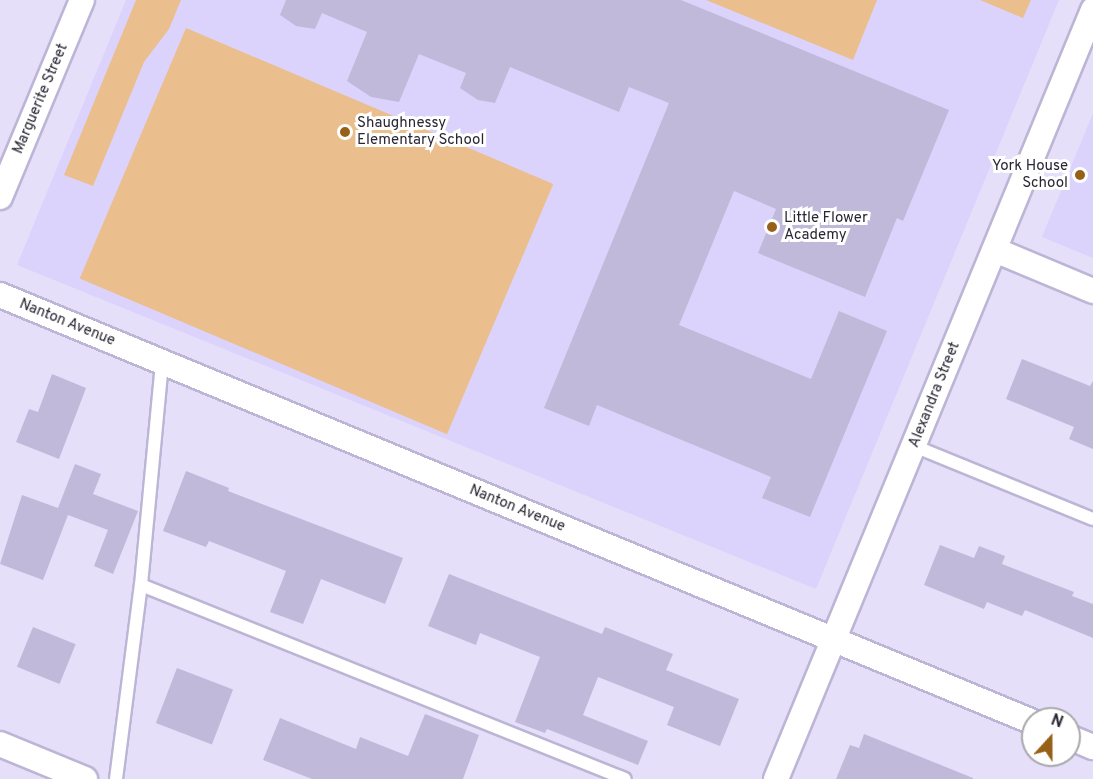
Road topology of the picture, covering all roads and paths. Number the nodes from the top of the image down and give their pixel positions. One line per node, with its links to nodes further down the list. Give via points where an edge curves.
1 (82, 0): 3 (street, Marguerite Street)
2 (1093, 10): 4 (street, Alexandra Street)
3 (0, 197)
4 (995, 250): 5 (street); 8 (street, Alexandra Street)
5 (1093, 291)
6 (0, 295): 7 (street, Nanton Avenue)
7 (162, 362): 10 (lane); 11 (street, Nanton Avenue)
8 (914, 446): 9 (lane); 11 (street, Alexandra Street)
9 (1093, 519)
10 (141, 585): 15 (lane); 16 (lane)
11 (834, 640): 12 (street, Nanton Avenue); 17 (street, Alexandra Street)
12 (1021, 717)
13 (0, 744): 14 (street)
14 (85, 779)
15 (116, 779)
16 (625, 779)
17 (776, 779)

